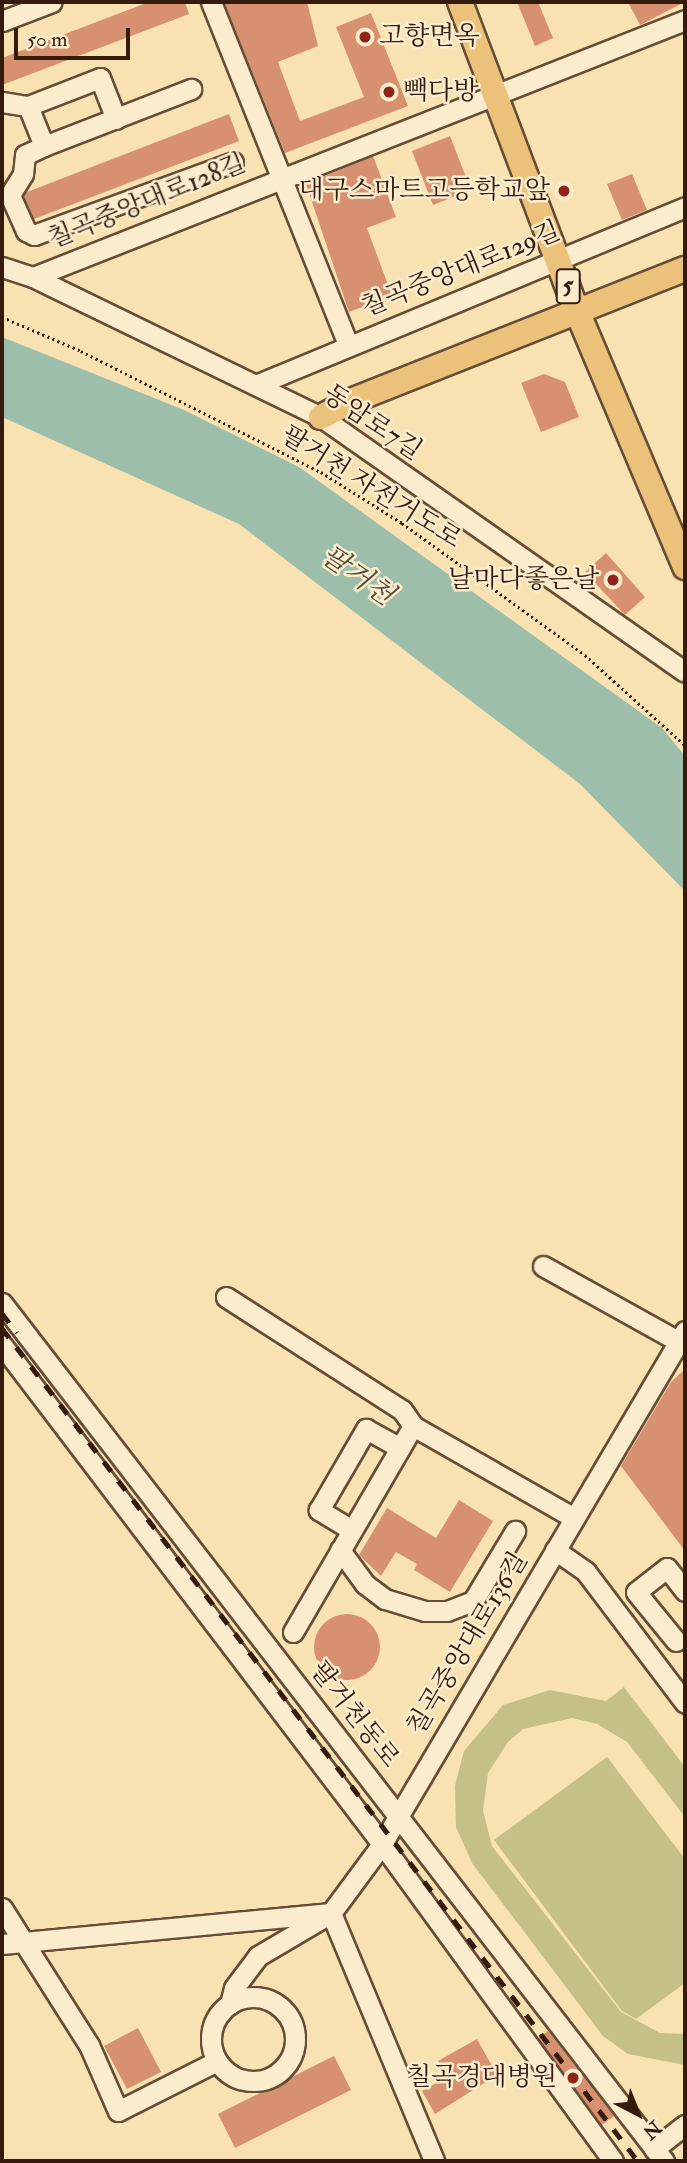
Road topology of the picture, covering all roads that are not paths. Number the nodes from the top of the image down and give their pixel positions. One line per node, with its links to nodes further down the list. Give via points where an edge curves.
1 (52, 2): 5 (street)
2 (211, 2): 13 (street, 칠곡중앙대로128길)
3 (460, 2): 7 (main road, 5)
4 (685, 20): 7 (street, 칠곡중앙대로128길)
5 (2, 21)
6 (191, 89): 10 (street)
7 (496, 93): 13 (street, 칠곡중앙대로128길); 15 (main road, 5)
8 (2, 102): 9 (street)
9 (28, 106): 10 (street, via 100,78); 11 (street)
10 (116, 119): 11 (street)
11 (44, 146): 12 (street, via 24,155 23,174 10,195 26,231 34,235)
12 (233, 162)
13 (280, 176): 18 (street, 칠곡중앙대로128길); 20 (street, 칠곡중앙대로128길)
14 (685, 207): 15 (street, 칠곡중앙대로129길)
15 (558, 259): 19 (main road, 5); 20 (street, 칠곡중앙대로129길)
16 (2, 267): 18 (street, 동암로7길)
17 (685, 269): 19 (main road)
18 (33, 277): 21 (street, 동암로7길)
19 (577, 311): 22 (main road); 23 (main road, 5)
20 (348, 344): 21 (street, 칠곡중앙대로129길)
21 (258, 384): 22 (street, 동암로7길)
22 (321, 417): 24 (street, 동암로7길)
23 (685, 567)
24 (685, 672)
25 (543, 1266): 28 (street)
26 (226, 1297): 30 (street, via 402,1410)
27 (2, 1303): 42 (street, 팔거천동로)
28 (684, 1338): 32 (street, 칠곡중앙대로136길)
29 (2, 1345): 43 (street)
30 (413, 1426): 31 (street); 32 (street)
31 (400, 1448): 33 (street); 33 (street, via 366,1429 319,1510)
32 (574, 1518): 36 (street, 칠곡중앙대로136길)
33 (352, 1530): 35 (street)
34 (515, 1531): 35 (street, via 473,1601 447,1611 425,1611 386,1599 365,1584)
35 (341, 1550): 38 (street)
36 (555, 1550): 40 (street, via 586,1572); 42 (street, 칠곡중앙대로136길)
37 (685, 1591): 39 (street, via 667,1568 636,1592)
38 (293, 1632)
39 (680, 1638): 40 (street)
40 (652, 1660): 41 (street)
41 (685, 1703)
42 (397, 1813): 43 (street, 칠곡중앙대로136길); 51 (street, 팔거천동로)
43 (382, 1844): 45 (street, 칠곡중앙대로136길); 53 (street)
44 (2, 1908): 46 (street)
45 (331, 1913): 46 (street); 48 (street, via 258,1956 234,1988); 52 (street)
46 (23, 1941): 47 (street); 49 (street, via 89,2045 118,2111)
47 (2, 1944)
48 (230, 2004): 49 (street, via 214,2025 211,2038); 49 (street, via 243,1999 271,2001 291,2021 294,2049 279,2072 253,2081 228,2073)
49 (217, 2061)
50 (685, 2125): 51 (street)
51 (659, 2155)
52 (434, 2161)
53 (613, 2161)

